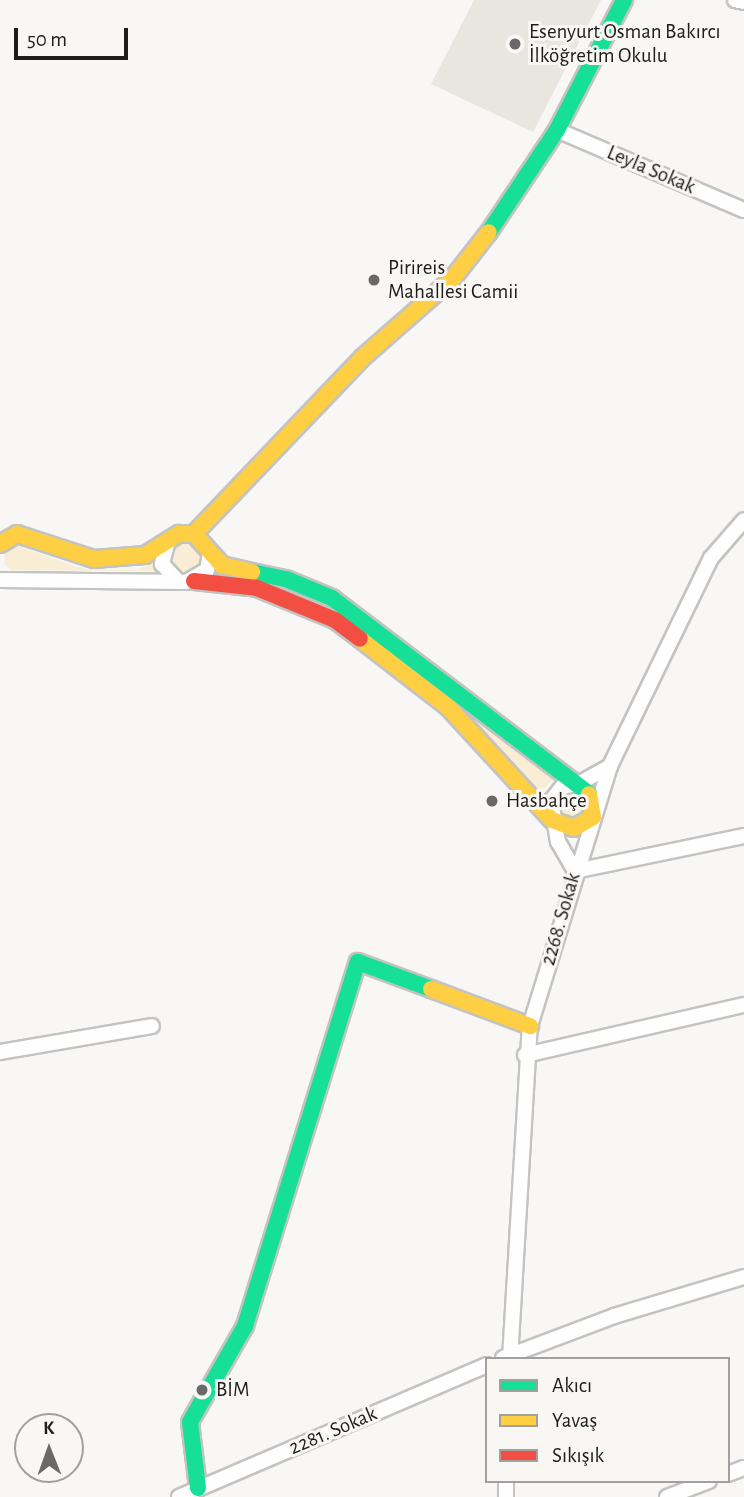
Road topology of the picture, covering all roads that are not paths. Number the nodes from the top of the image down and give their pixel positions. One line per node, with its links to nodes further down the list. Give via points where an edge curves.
1 (624, 0): 4 (street)
2 (734, 0): 3 (street)
3 (744, 2)
4 (557, 130): 5 (street, Leyla Sokak); 9 (street, via 504,213 453,278 362,358)
5 (744, 210)
6 (744, 520): 15 (street, 2268. Sokak, via 711,558)
7 (0, 528): 8 (street)
8 (17, 534): 10 (street, via 94,559 145,555); 11 (street)
9 (194, 534): 10 (street); 12 (street)
10 (172, 537): 14 (street, via 162,549 162,565 170,577)
11 (0, 544)
12 (210, 553): 14 (street, via 207,570); 16 (street, via 222,565 286,579 332,598)
13 (2, 578): 14 (street)
14 (190, 582): 18 (street, via 257,588 335,620 448,707)
15 (610, 766): 16 (street); 17 (street, 2268. Sokak)
16 (578, 784): 17 (street, via 593,798); 18 (street, via 562,787 553,796)
17 (593, 817): 18 (street, via 574,828); 20 (street, 2268. Sokak)
18 (552, 820): 20 (street)
19 (744, 836): 20 (street)
20 (575, 871): 23 (street, 2268. Sokak)
21 (744, 1005): 25 (street)
22 (152, 1026): 24 (street)
23 (530, 1026): 25 (street, 2268. Sokak); 30 (street, via 358,962 245,1326 190,1422)
24 (0, 1052)
25 (525, 1055): 27 (street, 2268. Sokak)
26 (744, 1278): 27 (street, via 614,1316)
27 (507, 1357)
28 (485, 1366): 30 (street, 2281. Sokak)
29 (704, 1483): 32 (street)
30 (198, 1488): 31 (street, 2281. Sokak)
31 (179, 1497)
32 (667, 1497)

